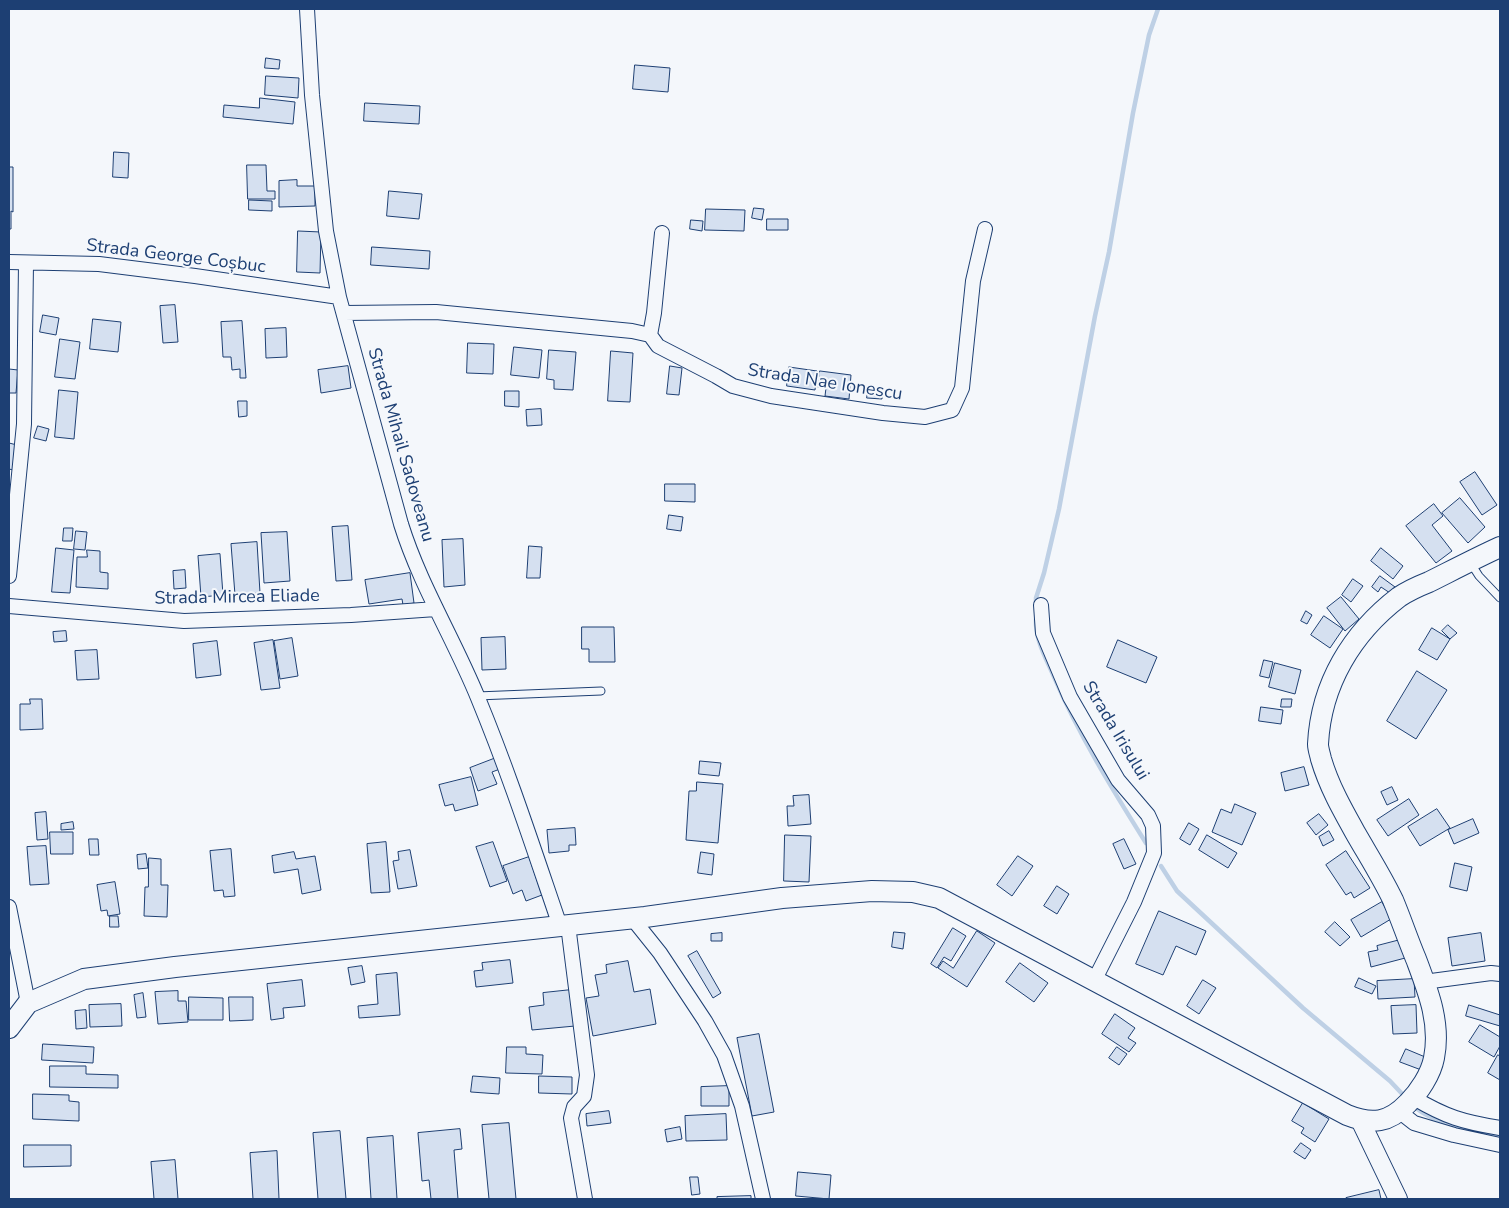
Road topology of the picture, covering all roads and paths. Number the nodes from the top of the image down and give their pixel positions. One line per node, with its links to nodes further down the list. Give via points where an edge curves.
1 (307, 9): 6 (street, Strada Mihail Sadoveanu, via 326,231)
2 (985, 229): 8 (street, Strada Nae Ionescu, via 973,281 962,388 952,410 924,417 771,396 732,386 658,346)
3 (662, 233): 8 (street)
4 (9, 262): 5 (street, Strada George Coșbuc)
5 (26, 263): 6 (street, Strada George Coșbuc, via 99,264); 11 (street, via 24,424)
6 (339, 297): 7 (street, Strada Mihail Sadoveanu)
7 (344, 313): 8 (street, via 436,312); 15 (street, Strada Mihail Sadoveanu, via 406,542)
8 (650, 335)
9 (1500, 547): 10 (main road)
10 (1470, 561): 12 (lane); 23 (main road, via 1400,596 1367,625 1349,649 1333,680 1318,746 1335,796 1392,899)
11 (9, 576)
12 (1500, 598)
13 (1041, 605): 22 (street, Strada Irisului, via 1043,633 1070,696 1118,780 1148,815 1153,826 1154,853 1134,902)
14 (9, 606): 15 (street, Strada Mircea Eliade, via 184,620)
15 (436, 609): 17 (street, Strada Mihail Sadoveanu)
16 (601, 691): 17 (lane)
17 (477, 696): 20 (street, Strada Mihail Sadoveanu)
18 (9, 906): 24 (street)
19 (632, 918): 20 (main road); 22 (main road, via 782,898 872,891 913,892 939,898); 32 (street, via 660,953 724,1055 742,1106)
20 (564, 926): 24 (main road, via 84,979); 31 (street, Strada Mihail Sadoveanu, via 587,1075 584,1096 574,1107 571,1118)
21 (1500, 974): 23 (street)
22 (1094, 981): 28 (main road)
23 (1424, 982): 26 (main road, via 1436,1030 1434,1058)
24 (28, 1003): 25 (main road)
25 (9, 1028)
26 (1414, 1098): 27 (main road); 29 (street, via 1466,1122)
27 (1400, 1112): 28 (main road, via 1380,1120); 30 (street, via 1414,1123)
28 (1360, 1120): 33 (street)
29 (1500, 1128)
30 (1500, 1145)
31 (585, 1199)
32 (763, 1199)
33 (1398, 1199)

